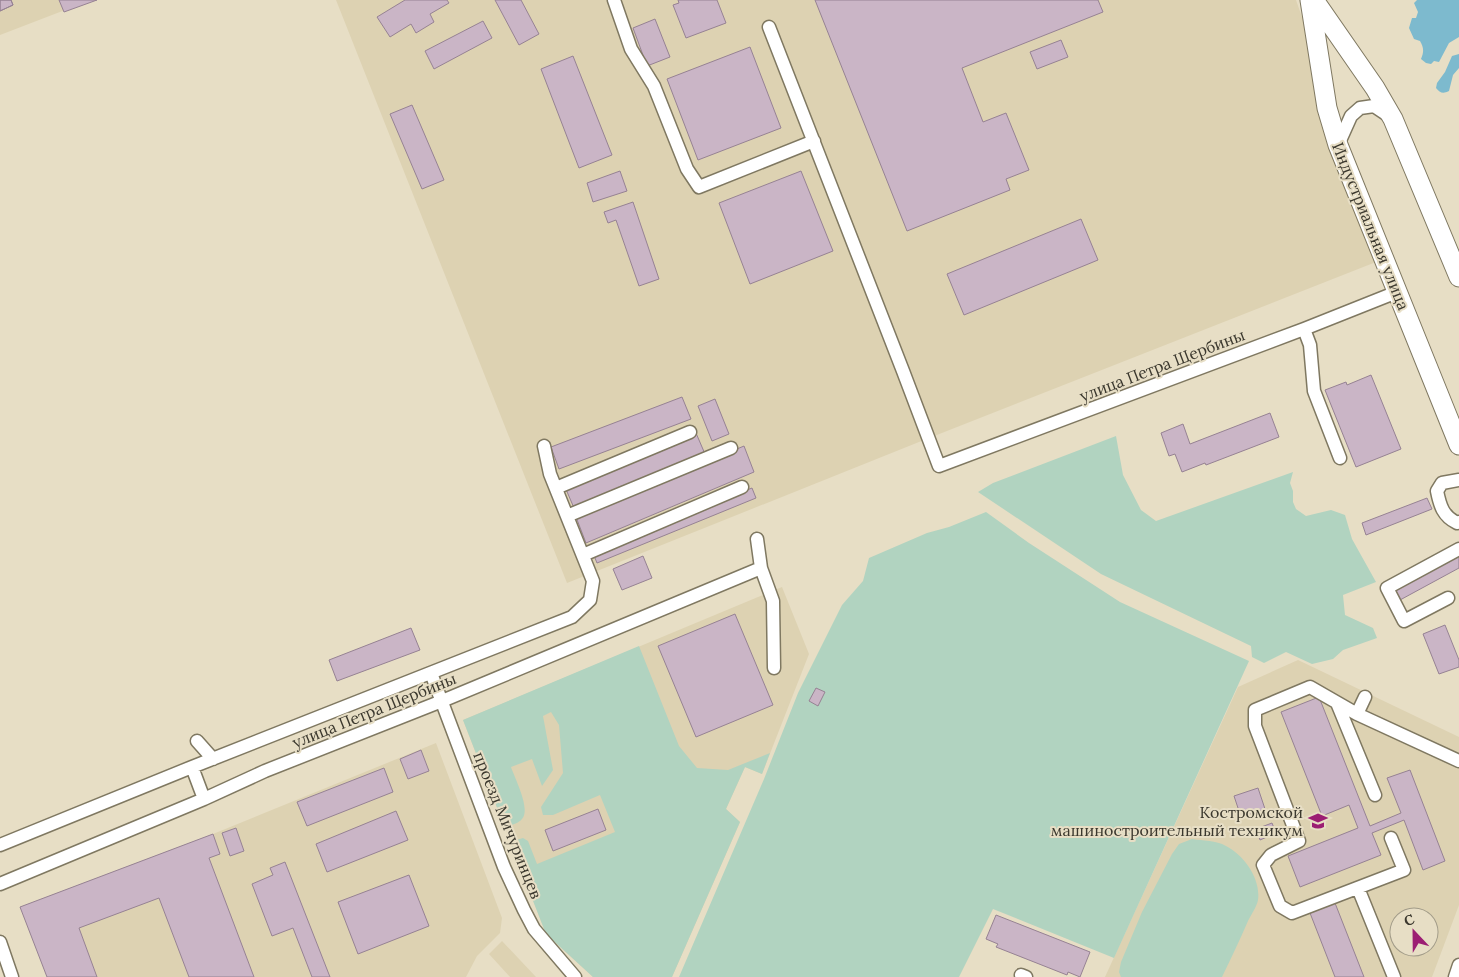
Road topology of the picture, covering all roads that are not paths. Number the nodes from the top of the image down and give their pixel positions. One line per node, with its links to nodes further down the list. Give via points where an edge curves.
1 (614, 0): 6 (street, via 631,49 654,86 687,169 699,187)
2 (1310, 0): 7 (highway, Индустриальная улица, via 1327,108)
3 (1314, 0): 5 (highway)
4 (769, 27): 6 (street)
5 (1393, 119): 7 (street, via 1374,106 1360,108 1350,116); 8 (highway)
6 (814, 140): 10 (street, улица Петра Щербины, via 939,466)
7 (1338, 145): 9 (highway, Индустриальная улица)
8 (1459, 277)
9 (1397, 292): 10 (street, улица Петра Щербины); 12 (highway, Индустриальная улица)
10 (1304, 329): 15 (street, via 1310,345 1314,391)
11 (690, 432): 18 (street)
12 (1458, 442)
13 (544, 446): 18 (street)
14 (730, 448): 19 (street)
15 (1340, 458)
16 (1459, 480): 20 (street, via 1442,483 1437,491 1441,508 1449,519)
17 (742, 487): 23 (street)
18 (556, 488): 19 (street)
19 (568, 516): 23 (street)
20 (1459, 522)
21 (757, 539): 24 (street)
22 (1459, 549): 25 (street, via 1387,588 1404,622)
23 (583, 554): 27 (street, via 593,581 590,600 572,617)
24 (761, 568): 26 (street, via 773,601); 29 (street, улица Петра Щербины)
25 (1448, 598)
26 (774, 668)
27 (431, 673): 29 (street, проезд Мичуринцев); 33 (street)
28 (1365, 697): 31 (street)
29 (442, 701): 37 (street, улица Петра Щербины, via 265,771); 45 (street, проезд Мичуринцев, via 504,867 524,910 534,929)
30 (1337, 703): 31 (street); 36 (street); 41 (street, via 1310,687 1255,710 1255,726 1299,842 1271,855 1264,865 1280,906 1292,913)
31 (1356, 714): 34 (street)
32 (196, 741): 33 (street)
33 (212, 759): 35 (street)
34 (1459, 761)
35 (192, 767): 37 (street); 39 (street)
36 (1375, 795)
37 (204, 799): 40 (street, улица Петра Щербины)
38 (1391, 838): 41 (street, via 1404,870)
39 (0, 845)
40 (0, 884)
41 (1358, 888): 46 (street)
42 (0, 942): 44 (street)
43 (1459, 965): 47 (street)
44 (12, 977)
45 (575, 977)
46 (1394, 977)
47 (1454, 977)

